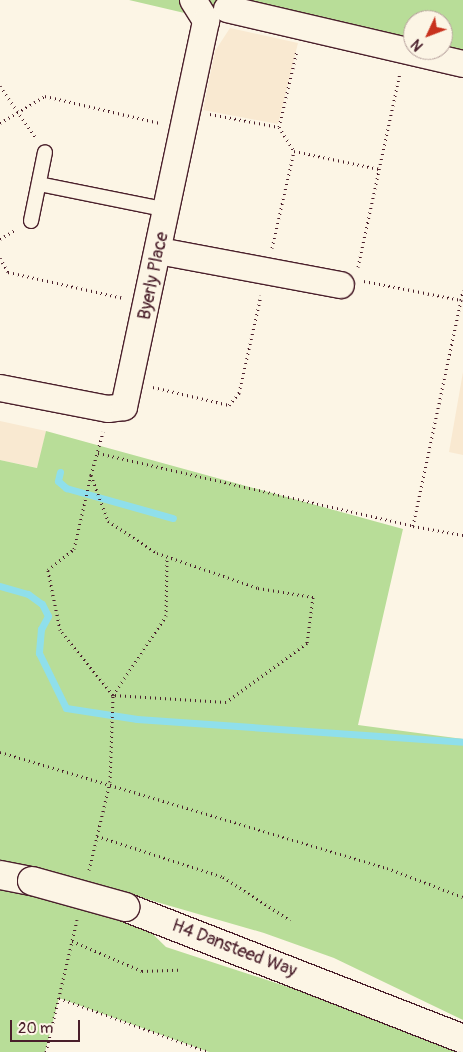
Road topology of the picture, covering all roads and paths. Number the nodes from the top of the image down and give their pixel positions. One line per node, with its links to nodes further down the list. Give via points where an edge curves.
1 (214, 7): 2 (street); 9 (street, Byerly Place)
2 (302, 27): 3 (street); 11 (path)
3 (403, 51)
4 (403, 56): 14 (path)
5 (445, 60): 6 (street)
6 (463, 64)
7 (0, 86): 8 (path)
8 (18, 113): 9 (path, via 45,96); 10 (path); 13 (path)
9 (187, 119): 11 (path); 16 (street, Byerly Place)
10 (0, 123)
11 (279, 127): 12 (path)
12 (294, 151): 14 (path); 20 (path)
13 (45, 152): 15 (lane)
14 (379, 169): 21 (path)
15 (39, 184): 16 (lane); 17 (lane)
16 (168, 210): 18 (street, Byerly Place)
17 (31, 221)
18 (159, 252): 20 (street); 24 (street, Byerly Place)
19 (0, 258): 24 (path, via 8,272)
20 (266, 271): 21 (street); 25 (path, via 239,393 229,405)
21 (348, 282): 23 (path)
22 (463, 290): 23 (path)
23 (461, 300): 30 (path)
24 (148, 304): 25 (street, Byerly Place)
25 (132, 383): 27 (street, Byerly Place, via 124,407)
26 (0, 388): 27 (street)
27 (108, 409): 28 (path)
28 (98, 453): 29 (path); 30 (path)
29 (91, 475): 32 (path, via 108,521); 33 (path, via 74,549 48,570 60,630)
30 (413, 526): 31 (path)
31 (463, 534)
32 (168, 559): 33 (path, via 166,616); 33 (path, via 258,588 313,597 307,643 226,702)
33 (113, 695): 35 (path)
34 (0, 752): 35 (path)
35 (110, 782): 38 (path, via 386,868)
36 (97, 836): 39 (path, via 223,877)
37 (0, 875): 43 (street, H4 Dansteed Way, bridge, via 125,907)
38 (463, 897)
39 (290, 920)
40 (72, 941): 41 (path, via 142,971)
41 (178, 970)
42 (59, 998): 44 (path)
43 (463, 1039)
44 (209, 1052)

